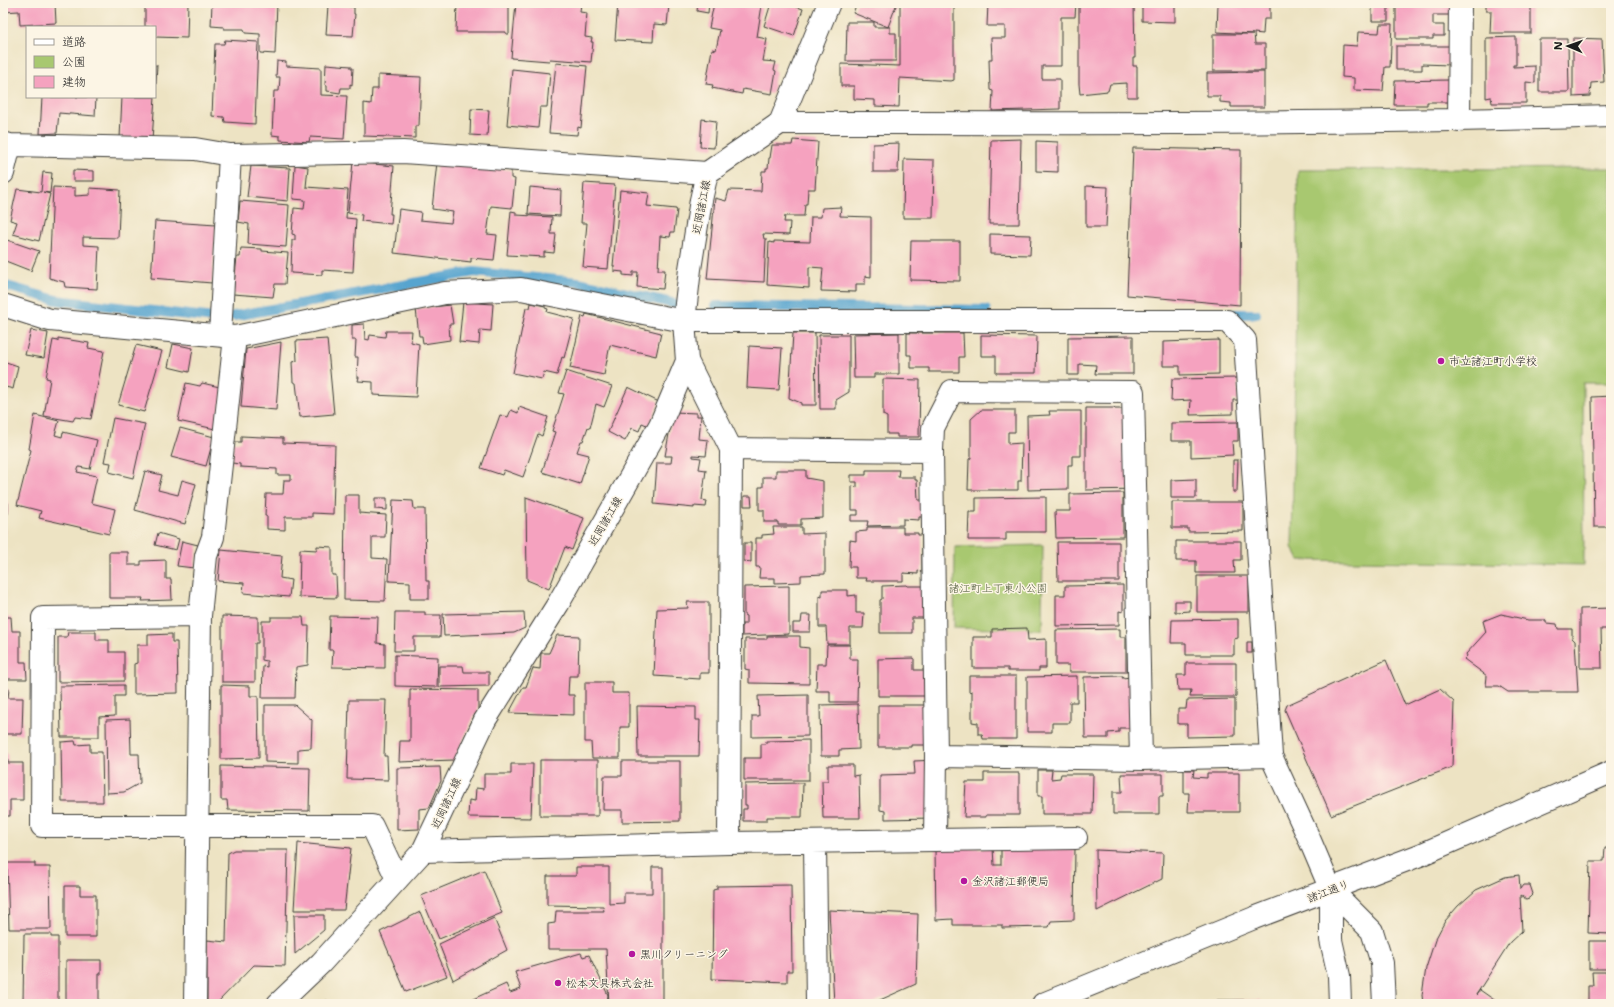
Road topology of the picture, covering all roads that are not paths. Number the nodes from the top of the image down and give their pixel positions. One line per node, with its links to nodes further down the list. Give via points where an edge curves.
1 (830, 3): 5 (street)
2 (1460, 3): 4 (street)
3 (1611, 116): 4 (street)
4 (1459, 121): 5 (street)
5 (780, 123): 9 (street, 近岡諸江線)
6 (6, 144): 7 (street, via 196,149); 8 (street)
7 (230, 155): 9 (street, via 403,152); 12 (street)
8 (3, 173)
9 (708, 173): 11 (street, 近岡諸江線, via 701,200)
10 (3, 305): 12 (street, via 50,320)
11 (684, 321): 12 (street, via 521,289 445,293); 13 (street, 近岡諸江線); 18 (street, via 1227,321 1245,340)
12 (228, 336): 16 (street, via 213,537 206,556)
13 (687, 362): 14 (street); 26 (street, 近岡諸江線, via 660,425 558,604 485,720)
14 (731, 449): 15 (street); 25 (street)
15 (932, 451): 17 (street); 19 (street, via 934,428 952,391 1133,392)
16 (200, 616): 21 (street); 21 (street, via 42,618 42,826)
17 (936, 756): 19 (street); 23 (street)
18 (1271, 756): 19 (street); 28 (street)
19 (1141, 759)
20 (1611, 772): 28 (street, 諸江通り, via 1420,855)
21 (198, 825): 27 (street, via 372,826); 29 (street)
22 (1076, 838): 23 (street)
23 (934, 839): 24 (street)
24 (815, 842): 25 (street); 31 (street)
25 (729, 843): 26 (street)
26 (423, 851): 27 (street, 近岡諸江線)
27 (397, 879): 30 (street, 近岡諸江線, via 321,963)
28 (1331, 890): 32 (street, 諸江通り, via 1254,918); 33 (street, via 1331,940 1339,976); 34 (street, via 1372,930 1382,963)
29 (196, 1004)
30 (278, 1004)
31 (817, 1004)
32 (1043, 1004)
33 (1340, 1004)
34 (1384, 1004)

